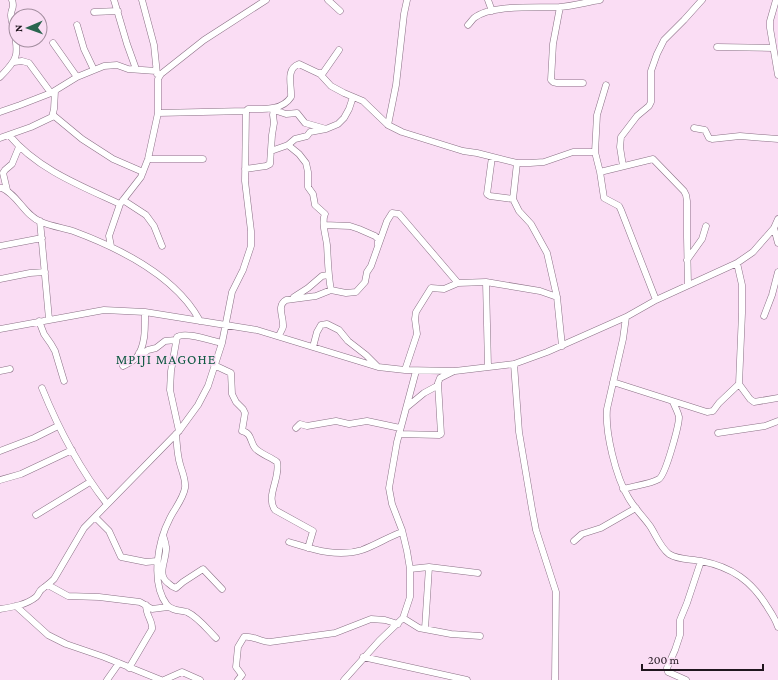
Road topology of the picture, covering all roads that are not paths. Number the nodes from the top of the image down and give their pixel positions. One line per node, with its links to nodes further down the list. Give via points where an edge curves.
1 (12, 0): 23 (street, via 14,6 11,15 17,44)
2 (114, 0): 13 (street)
3 (142, 0): 26 (street, via 154,45)
4 (266, 0): 31 (street, via 204,40)
5 (328, 0): 14 (street)
6 (407, 0): 41 (street)
7 (488, 0): 15 (street)
8 (600, 0): 12 (street)
9 (702, 0): 55 (street, via 664,40 657,54 651,71 651,102 622,137 620,147)
10 (774, 0): 21 (street, via 770,21)
11 (547, 3): 12 (street); 15 (street)
12 (560, 7): 32 (street, via 553,44 551,80 557,83)
13 (118, 11): 16 (street); 24 (street)
14 (340, 11)
15 (492, 11): 18 (street, via 474,18)
16 (94, 12)
17 (77, 25): 25 (street)
18 (468, 25)
19 (53, 43): 30 (street)
20 (717, 47): 21 (street)
21 (773, 48): 28 (street)
22 (339, 50): 27 (street)
23 (14, 62): 29 (street); 34 (street, via 29,63)
24 (136, 69): 25 (street, via 111,65); 26 (street)
25 (94, 70): 30 (street)
26 (156, 71): 31 (street)
27 (320, 74): 35 (street, via 331,86); 36 (street, via 299,64 296,66 290,75 291,97)
28 (778, 75)
29 (0, 77)
30 (77, 77): 34 (street)
31 (158, 79): 39 (street)
32 (583, 83)
33 (606, 85): 50 (street, via 597,115)
34 (53, 92): 38 (street); 40 (street)
35 (353, 97): 41 (street, via 363,101); 43 (street, via 344,118)
36 (274, 109): 37 (street); 43 (street, via 286,114 297,113 306,123); 49 (street)
37 (246, 111): 39 (street); 56 (street)
38 (0, 112)
39 (158, 113): 52 (street)
40 (53, 115): 44 (street); 57 (street, via 82,139 113,159)
41 (388, 125): 51 (street, via 402,132 463,151)
42 (694, 128): 46 (street, via 705,130 712,139 740,136)
43 (326, 129): 47 (street, via 309,133)
44 (9, 135): 45 (street); 48 (street)
45 (0, 138)
46 (778, 139)
47 (288, 145): 49 (street); 65 (street, via 306,163 308,187 313,194 315,205 325,214)
48 (19, 147): 60 (street, via 12,164 4,170); 62 (street, via 60,175)
49 (271, 151): 56 (street, via 269,165)
50 (594, 152): 54 (street, via 574,152 544,162); 58 (street)
51 (492, 157): 54 (street); 61 (street, via 486,194)
52 (148, 159): 53 (street); 57 (street)
53 (203, 159)
54 (517, 163): 61 (street)
55 (623, 166): 58 (street); 74 (street, via 653,159 684,191 687,201)
56 (245, 169): 93 (street, via 251,246 232,292)
57 (143, 172): 62 (street)
58 (600, 172): 86 (street, via 604,198 619,206)
59 (0, 181): 60 (street)
60 (3, 189): 64 (street)
61 (513, 199): 84 (street, via 543,244)
62 (122, 202): 72 (street, via 109,236); 73 (street, via 146,215 154,226)
63 (778, 219): 67 (street)
64 (40, 221): 68 (street); 72 (street)
65 (324, 224): 70 (street, via 359,229 375,236); 78 (street)
66 (706, 226): 74 (street, via 702,239)
67 (774, 228): 69 (street); 75 (street, via 753,252)
68 (42, 238): 71 (street); 76 (street)
69 (778, 243)
70 (378, 245): 81 (street, via 390,216 392,213 398,214); 83 (street, via 365,282 359,290 352,293)
71 (0, 246)
72 (111, 246): 92 (street, via 136,260 172,286 193,308)
73 (162, 246)
74 (687, 260): 82 (street)
75 (737, 263): 82 (street); 113 (street, via 742,286)
76 (45, 272): 79 (street); 90 (street)
77 (778, 272): 88 (street)
78 (328, 275): 83 (street); 85 (street, via 322,276)
79 (0, 279)
80 (486, 282): 81 (street); 84 (street, via 540,291); 105 (street)
81 (458, 283): 107 (street, via 444,289 431,288 416,312 417,334)
82 (688, 285): 86 (street)
83 (331, 290): 85 (street, via 316,296)
84 (557, 297): 98 (street)
85 (292, 298): 95 (street, via 284,301 282,305 283,327)
86 (656, 300): 89 (street)
87 (145, 312): 90 (street, via 104,310); 92 (street); 100 (street, via 144,333)
88 (764, 316)
89 (626, 317): 98 (street); 112 (street)
90 (49, 319): 91 (street)
91 (39, 321): 94 (street); 111 (street, via 55,351)
92 (200, 321): 93 (street)
93 (226, 325): 95 (street); 97 (street)
94 (0, 329)
95 (279, 336): 99 (street)
96 (176, 340): 97 (street, via 178,335 187,335); 100 (street, via 165,341 156,348); 123 (street, via 170,390)
97 (222, 343): 102 (street)
98 (562, 346): 101 (street)
99 (313, 347): 104 (street); 104 (street, via 321,325 327,324 339,330)
100 (139, 353): 103 (street)
101 (514, 364): 105 (street); 166 (street, via 519,432 532,509 556,592)
102 (214, 365): 123 (street, via 208,386 198,405); 138 (street, via 231,373 232,394 245,414 242,431 247,432 256,449 277,462 272,506 313,531)
103 (123, 366)
104 (378, 367): 107 (street)
105 (488, 367): 110 (street)
106 (10, 368): 108 (street)
107 (405, 370): 109 (street)
108 (0, 371)
109 (416, 371): 110 (street); 118 (street)
110 (455, 371): 114 (street, via 440,378)
111 (64, 381)
112 (613, 382): 117 (street); 129 (street, via 607,409 607,430)
113 (739, 384): 116 (street, via 754,402); 117 (street, via 710,412)
114 (437, 386): 118 (street); 122 (street, via 441,434)
115 (42, 388): 120 (street)
116 (778, 398)
117 (673, 402): 129 (street, via 679,418 663,475 659,479)
118 (407, 407): 122 (street)
119 (778, 421): 124 (street, via 765,426)
120 (58, 426): 125 (street); 126 (street)
121 (296, 428): 122 (street, via 300,424 307,426 367,421)
122 (400, 431): 134 (street, via 389,493)
123 (177, 432): 130 (street); 135 (street, via 185,488)
124 (718, 433)
125 (72, 450): 127 (street, via 21,474); 128 (street)
126 (0, 451)
127 (0, 480)
128 (90, 482): 130 (street); 132 (street)
129 (623, 489): 131 (street)
130 (107, 504): 133 (street)
131 (636, 508): 137 (street, via 601,528 582,534); 140 (street, via 668,554)
132 (36, 515)
133 (95, 517): 139 (street, via 109,531 120,557 146,562); 144 (street, via 84,528)
134 (402, 532): 138 (street, via 351,552 323,552); 142 (street)
135 (163, 535): 139 (street); 145 (street, via 166,546 162,571 164,580 176,588 203,569)
136 (289, 542): 138 (street)
137 (574, 542)
138 (308, 548)
139 (158, 561): 148 (street, via 161,592)
140 (701, 561): 152 (street, via 731,570 746,580 761,596); 167 (street, via 680,620 680,635 667,669 668,672)
141 (429, 566): 142 (street); 143 (street); 153 (street)
142 (410, 569): 150 (street, via 410,597)
143 (478, 573)
144 (48, 585): 146 (street, via 74,598 100,597); 147 (street, via 32,600)
145 (222, 589)
146 (146, 605): 148 (street, via 152,610); 158 (street, via 146,614 152,629)
147 (16, 606): 149 (street); 157 (street, via 48,635)
148 (168, 607): 155 (street, via 192,615)
149 (0, 609)
150 (403, 618): 151 (street); 153 (street)
151 (398, 624): 156 (street); 163 (street, via 371,619 330,634 270,642 244,637 238,647 236,667 242,672)
152 (777, 624)
153 (425, 629): 154 (street)
154 (480, 636)
155 (216, 638)
156 (364, 657): 164 (street); 165 (street)
157 (119, 663): 158 (street); 159 (street)
158 (129, 668): 160 (street)
159 (107, 680)
160 (161, 680)
161 (164, 680): 162 (street, via 182,672)
162 (200, 680)
163 (238, 680)
164 (344, 680)
165 (467, 680)
166 (555, 680)
167 (686, 680)

